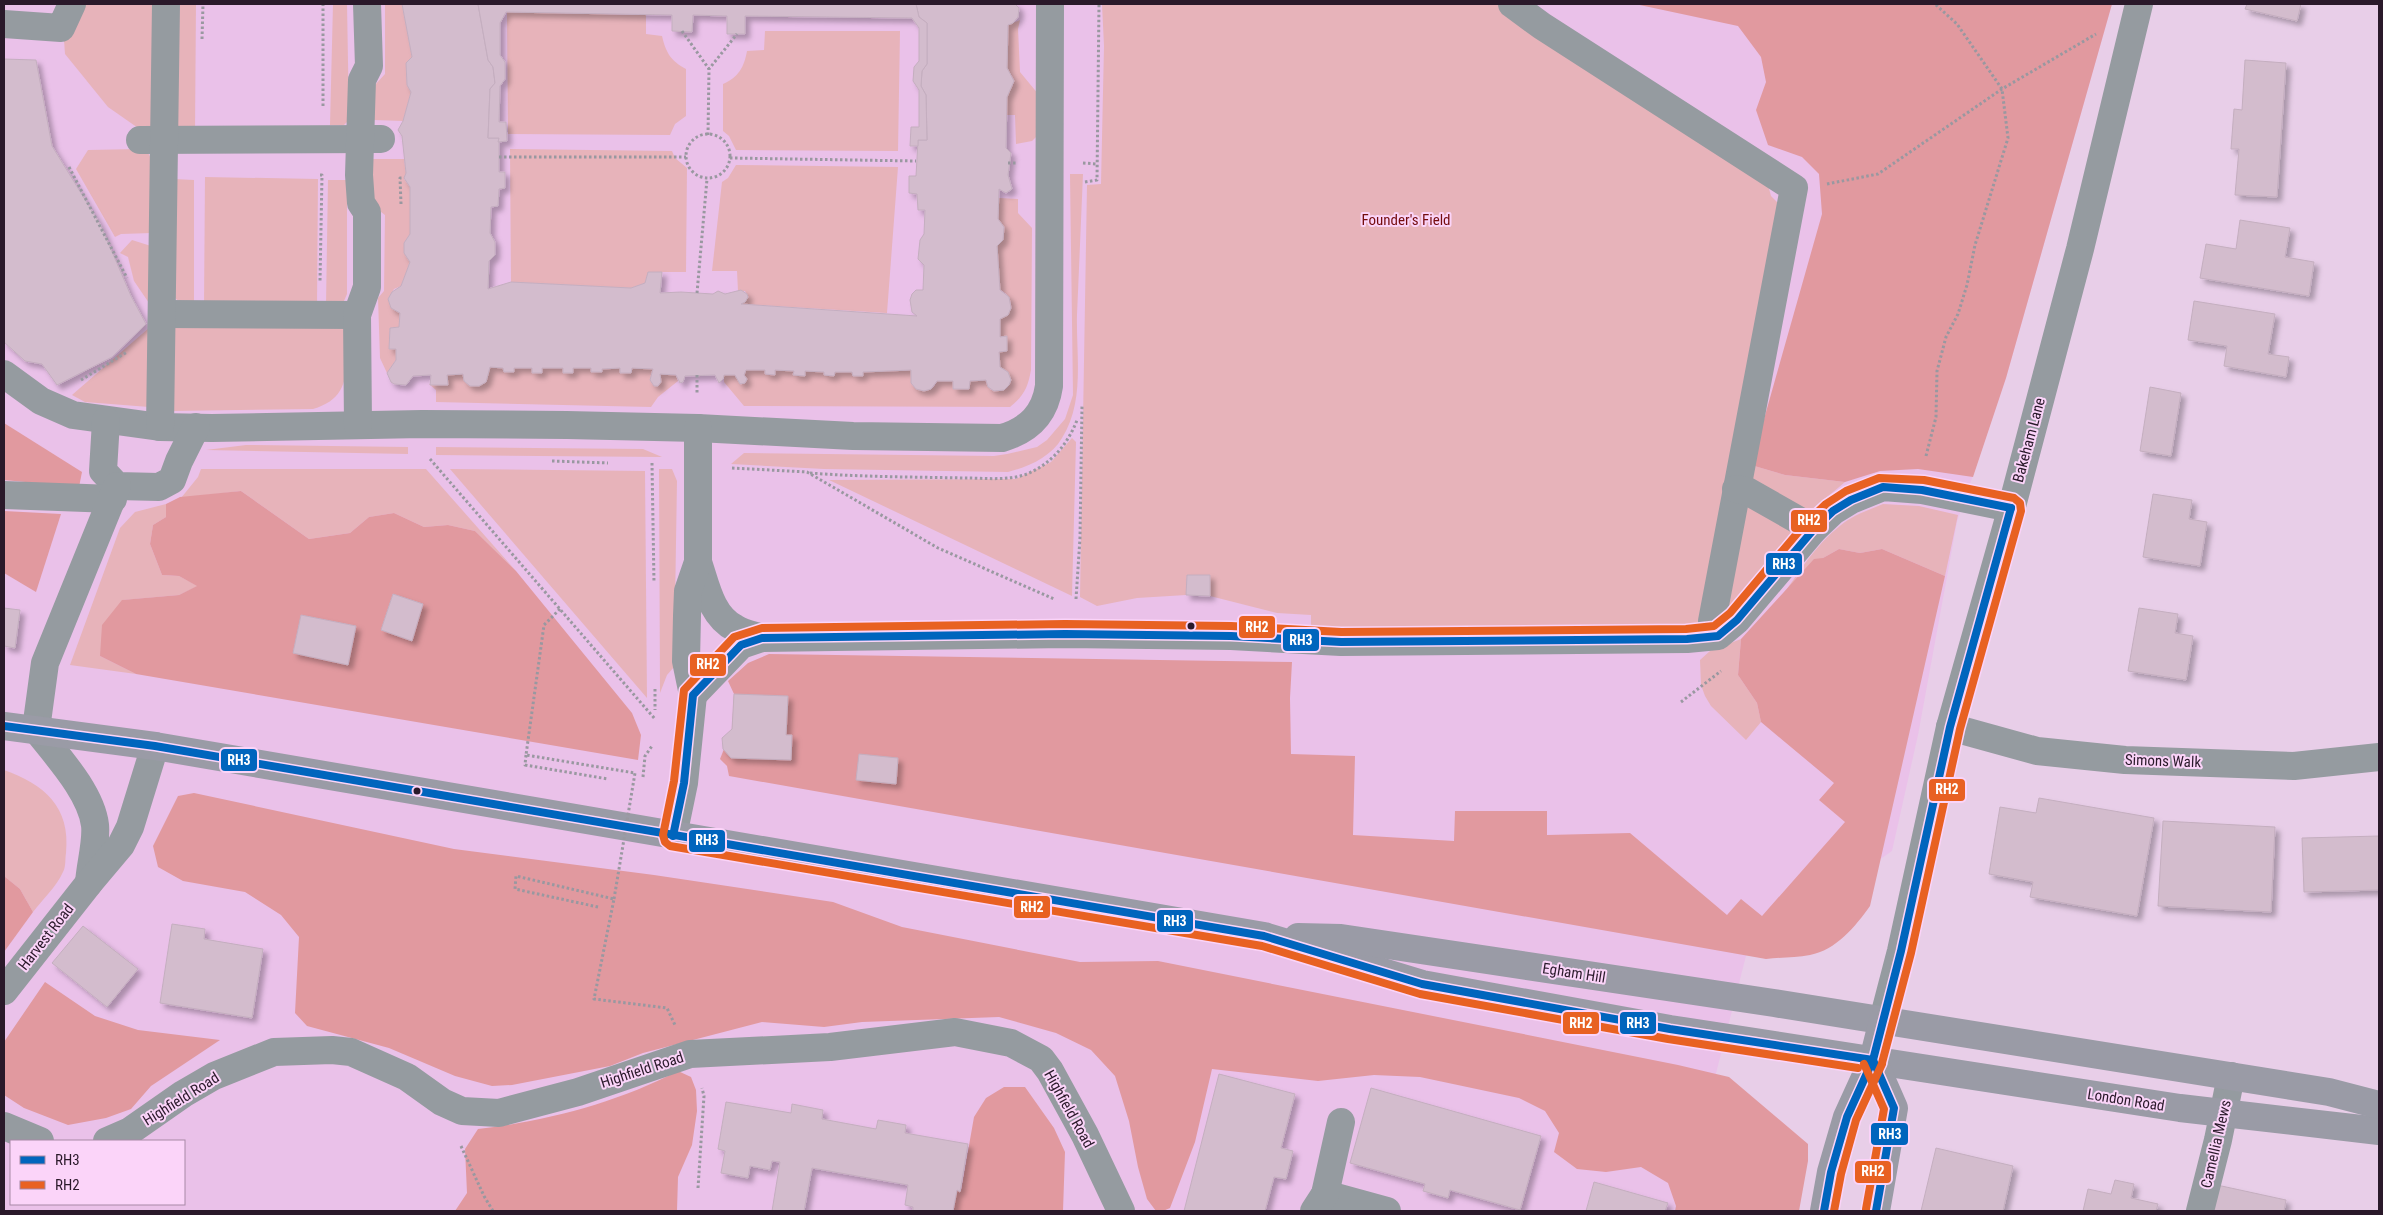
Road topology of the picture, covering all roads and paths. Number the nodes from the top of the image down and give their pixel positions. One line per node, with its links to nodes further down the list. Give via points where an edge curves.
1 (72, 4): 11 (street)
2 (166, 4): 18 (street)
3 (323, 4): 16 (path)
4 (367, 4): 19 (street, via 369,66 362,80)
5 (1050, 4): 42 (street, via 1049,386 1045,403 1036,419 1027,428 1002,438 853,436)
6 (1099, 4): 28 (path, via 1097,180 1085,180)
7 (1512, 4): 51 (street, via 1794,188)
8 (1935, 4): 15 (path, via 1956,24)
9 (2138, 4): 54 (street, Bakeham Lane, via 2080,249)
10 (682, 31): 14 (path)
11 (32, 33)
12 (2098, 33): 15 (path)
13 (737, 34): 14 (path)
14 (709, 69): 17 (path)
15 (2002, 89): 27 (path, via 1878,174); 49 (path, via 2008,138 1975,245 1967,285 1958,314 1946,337 1937,371 1936,417)
16 (323, 98)
17 (708, 135): 21 (path, via 693,140); 22 (path, via 723,140)
18 (152, 140): 19 (street); 31 (street)
19 (370, 140): 33 (street, via 361,203 367,212 367,287)
20 (499, 157): 21 (path)
21 (686, 157): 26 (path, via 694,174)
22 (730, 158): 23 (path); 26 (path, via 724,172)
23 (916, 161)
24 (69, 167): 29 (path)
25 (313, 174): 32 (path, via 322,175)
26 (707, 178): 30 (path)
27 (1824, 184)
28 (1085, 190)
29 (131, 287)
30 (697, 293)
31 (164, 314): 32 (street); 38 (street)
32 (320, 314): 33 (street)
33 (357, 316): 40 (street)
34 (128, 351): 37 (path, via 63,391)
35 (4, 374): 37 (street)
36 (1082, 398): 58 (path)
37 (49, 405): 39 (street, via 73,415)
38 (160, 417): 39 (street); 41 (street)
39 (106, 421): 52 (street, via 103,471)
40 (358, 425): 41 (street); 42 (street)
41 (196, 427): 52 (street, via 172,480 159,487)
42 (698, 428): 50 (street)
43 (422, 459): 44 (path)
44 (430, 459): 45 (path); 59 (path)
45 (440, 459)
46 (546, 461): 47 (path)
47 (614, 463)
48 (643, 463): 50 (path)
49 (1923, 464)
50 (699, 467): 56 (street); 57 (path, via 807,472 938,548)
51 (1736, 489): 55 (street, via 1747,491); 60 (street)
52 (115, 492): 53 (street, via 89,496); 66 (street, via 45,664)
53 (4, 495)
54 (2009, 516): 55 (street, via 1922,490 1883,487 1851,500); 65 (street, Bakeham Lane)
55 (1814, 529): 61 (street, via 1737,620 1718,636 1341,642 1231,636 1075,634)
56 (698, 562): 61 (street, via 715,609 736,629); 62 (street, via 688,591 687,616 686,661)
57 (1056, 600)
58 (1076, 602)
59 (560, 608): 63 (path); 68 (path, via 544,625)
60 (1712, 620)
61 (762, 638): 62 (street, via 741,646)
62 (693, 694): 71 (street, via 684,783)
63 (655, 719)
64 (4, 726): 66 (main road, Egham Hill)
65 (1950, 726): 69 (street, Simons Walk, via 2037,751 2125,760 2294,766); 78 (street, Bakeham Lane)
66 (36, 729): 67 (main road, Egham Hill); 72 (street, via 85,795 90,808 95,825)
67 (155, 746): 71 (main road, Egham Hill); 72 (street, Harvest Road, via 122,845)
68 (526, 754): 70 (path, via 525,765); 73 (path, bridge, via 635,773)
69 (2379, 757)
70 (608, 779)
71 (673, 836): 75 (main road, Egham Hill)
72 (89, 883): 76 (street, Harvest Road)
73 (614, 899): 74 (path, via 516,876 515,889); 77 (path, via 594,999)
74 (598, 907)
75 (1264, 936): 78 (main road, Egham Hill, via 1341,938); 80 (main road, Egham Hill, via 1422,984 1670,1029)
76 (4, 992)
77 (667, 1008)
78 (1883, 1020): 80 (main road); 81 (main road)
79 (690, 1054): 82 (street, Highfield Road, via 578,1092 499,1113 462,1111); 90 (path, via 704,1096); 93 (street, Highfield Road, via 830,1047 955,1032 1011,1043 1041,1059 1050,1071)
80 (1873, 1060): 84 (main road, London Road); 95 (main road, via 1847,1117); 96 (main road, via 1894,1108)
81 (2231, 1076): 83 (main road, via 2329,1092); 84 (street, Camellia Mews)
82 (442, 1102): 89 (street, Highfield Road, via 407,1077 351,1052 274,1052 214,1076 130,1131); 92 (path)
83 (2379, 1105)
84 (2223, 1114): 87 (main road, London Road); 97 (street, Camellia Mews)
85 (1341, 1122): 91 (street)
86 (4, 1126): 88 (street)
87 (2379, 1131)
88 (38, 1140)
89 (110, 1140)
90 (698, 1188)
91 (1319, 1203): 94 (street)
92 (493, 1211)
93 (1122, 1211)
94 (1386, 1211)
95 (1824, 1211)
96 (1876, 1211)
97 (2200, 1211)

